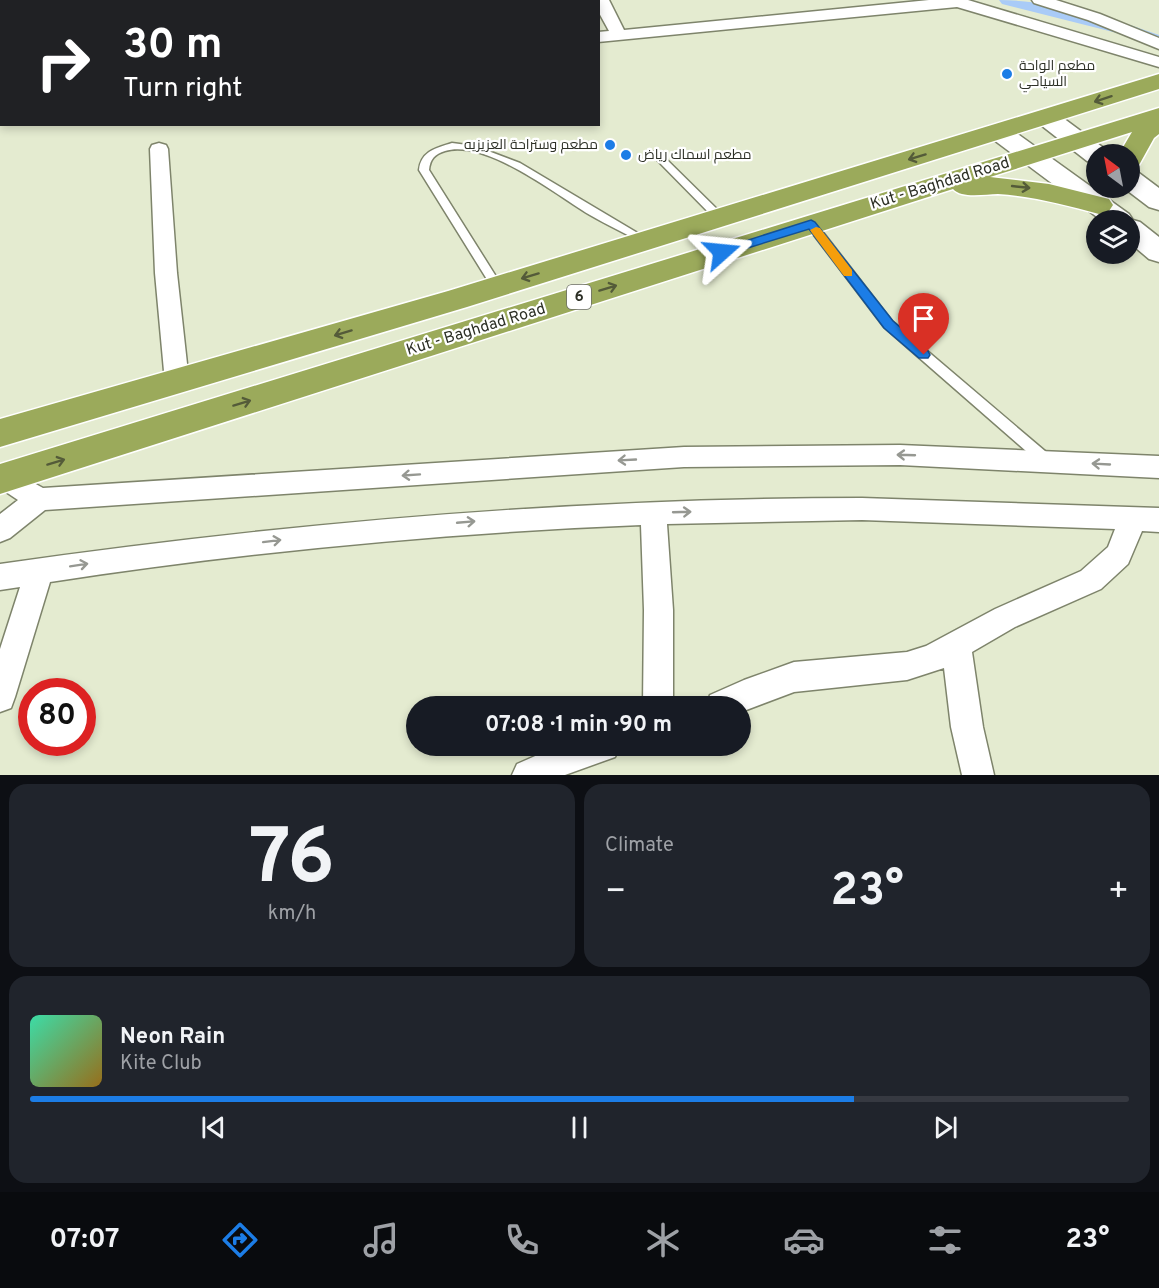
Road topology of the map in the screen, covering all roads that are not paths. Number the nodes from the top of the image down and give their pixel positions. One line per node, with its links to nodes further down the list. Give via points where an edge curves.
1 (601, 0): 4 (street)
2 (1040, 0): 6 (street, via 1095,17)
3 (954, 1): 4 (street); 7 (street)
4 (619, 35): 5 (street)
5 (600, 37)
6 (1159, 44)
7 (1159, 62)
8 (1159, 81): 10 (highway, Kut - Baghdad Road / 6, one-way to 10)
9 (1159, 115): 13 (highway, Kut - Baghdad Road / 6)
10 (1047, 117): 12 (highway, Kut - Baghdad Road / 6); 15 (main road)
11 (1159, 122): 14 (highway, via 1143,134)
12 (999, 132): 19 (main road); 25 (highway, Kut - Baghdad Road / 6, one-way to 25)
13 (1096, 144)
14 (1140, 144)
15 (1086, 147)
16 (1086, 148): 19 (highway, Kut - Baghdad Road / 6)
17 (159, 149): 31 (street)
18 (656, 154): 25 (lane)
19 (1029, 156): 21 (highway, Kut - Baghdad Road / 6); 24 (main road)
20 (1140, 183): 22 (main road)
21 (921, 190): 23 (highway, one-way to 23, via 1021,187 1046,190); 26 (highway, Kut - Baghdad Road / 6)
22 (1159, 201)
23 (1101, 210)
24 (1105, 210)
25 (720, 218): 28 (highway, Kut - Baghdad Road / 6)
26 (811, 224): 33 (lane, via 888,324); 35 (highway, Kut - Baghdad Road / 6, one-way to 26)
27 (1140, 237): 29 (main road)
28 (646, 241): 30 (highway, Kut - Baghdad Road / 6, one-way to 30); 30 (lane, via 494,156 463,146 439,150 427,159 426,175)
29 (1159, 252)
30 (497, 286): 31 (highway, Kut - Baghdad Road / 6, one-way to 31)
31 (177, 382): 32 (highway, Kut - Baghdad Road / 6)
32 (0, 434)
33 (1047, 462): 34 (street, one-way to 33); 36 (street, one-way to 36, via 900,455 684,457)
34 (1159, 467)
35 (3, 479): 36 (street)
36 (39, 499): 39 (street)
37 (653, 513): 38 (street, one-way to 38, via 822,509); 40 (street, one-way to 37, via 375,530); 43 (street)
38 (1146, 520): 42 (street, via 1118,555 1091,580 1005,618)
39 (0, 530)
40 (39, 571): 41 (street); 45 (street)
41 (0, 577)
42 (957, 645): 44 (street, via 907,666 794,677); 48 (street, via 966,730)
43 (658, 696)
44 (742, 696)
45 (0, 697)
46 (571, 756): 47 (street)
47 (528, 775)
48 (978, 775)

